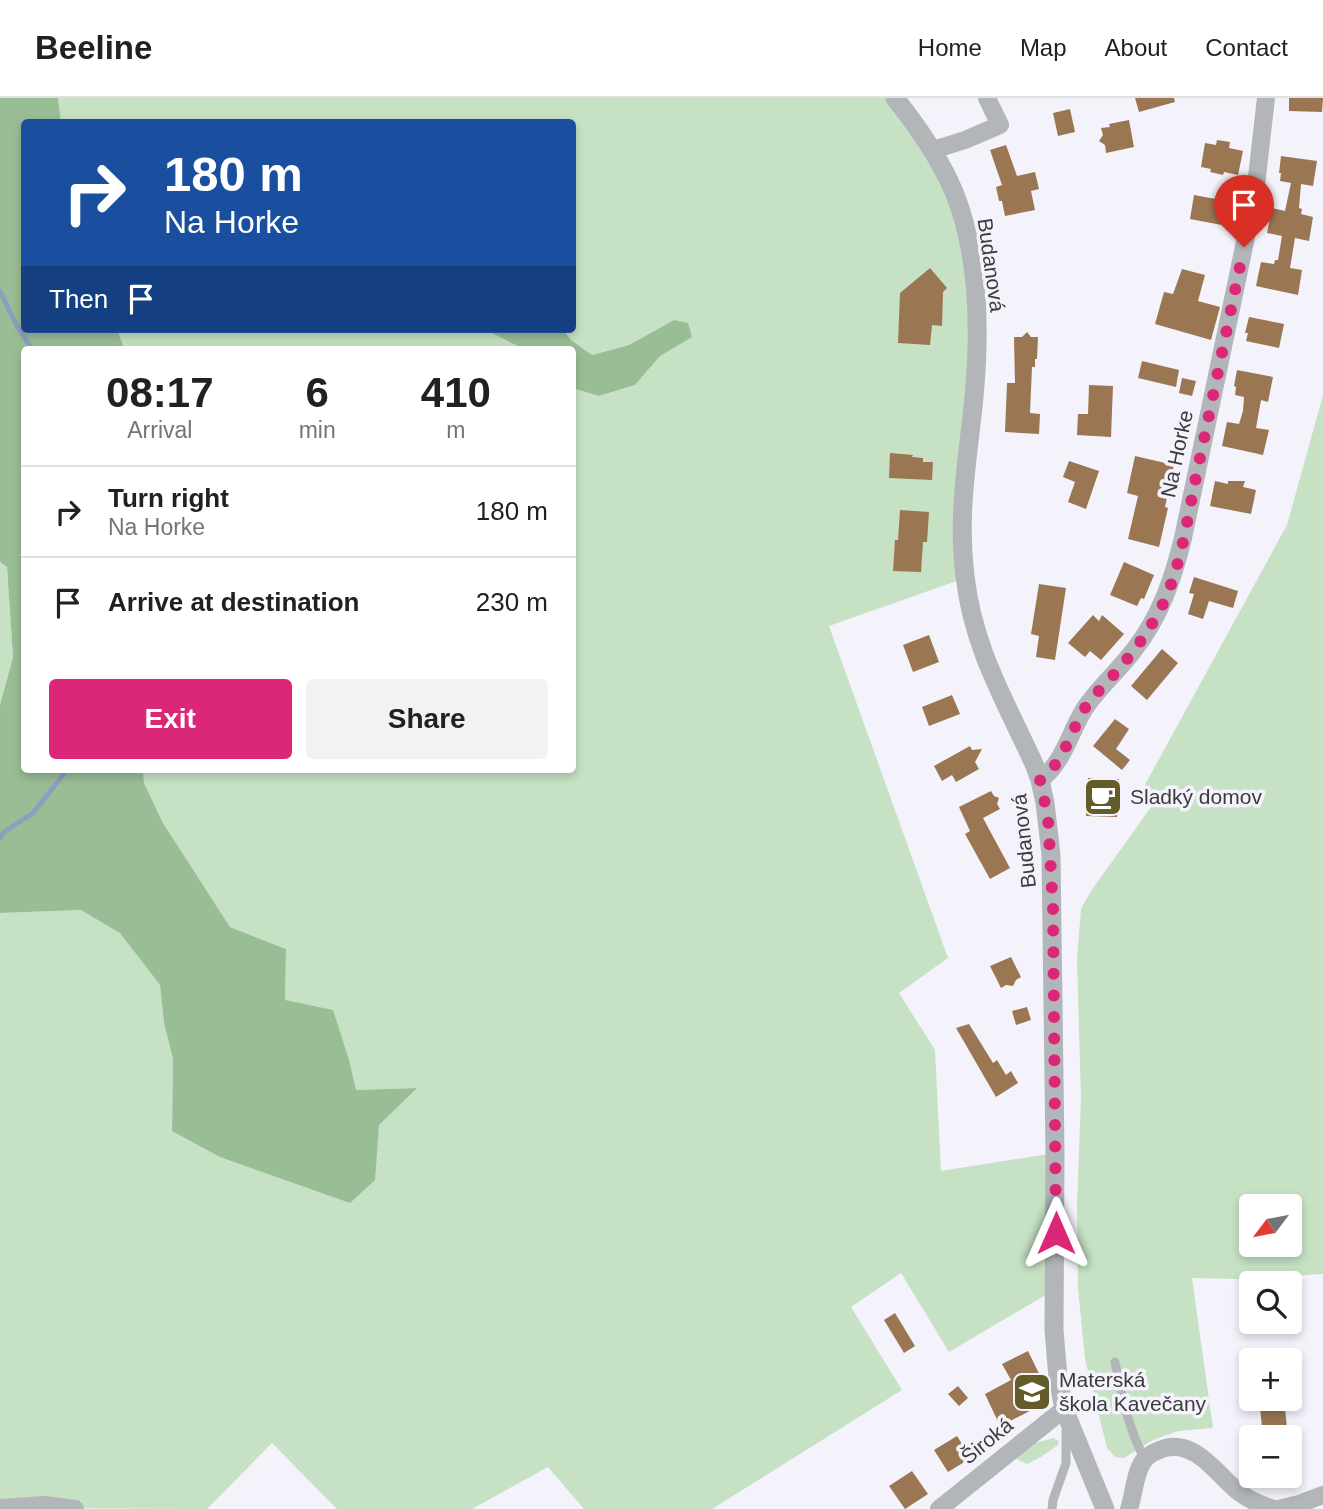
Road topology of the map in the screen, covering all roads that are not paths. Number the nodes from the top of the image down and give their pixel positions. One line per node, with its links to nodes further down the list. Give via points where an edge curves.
1 (987, 98): 4 (street, via 1000,125)
2 (1266, 98): 5 (street, Na Horke, via 1255,194 1168,592 1146,634 1087,706 1057,763)
3 (900, 104): 4 (street, Budanová)
4 (933, 150): 5 (street, Budanová, via 964,221 976,299 974,398 961,530 965,578 986,661)
5 (1040, 780): 7 (street, Budanová, via 1051,855 1054,1330)
6 (1115, 1362): 8 (lane)
7 (1064, 1409): 10 (street, Budanová); 13 (street, Široká); 14 (lane, via 1066,1463)
8 (1145, 1459): 15 (street); 16 (street, via 1159,1450 1184,1447 1239,1492)
9 (1323, 1494): 16 (street)
10 (1103, 1507)
11 (0, 1508): 12 (street, via 44,1505)
12 (75, 1509)
13 (939, 1509)
14 (1052, 1509)
15 (1129, 1509)
16 (1276, 1509)

